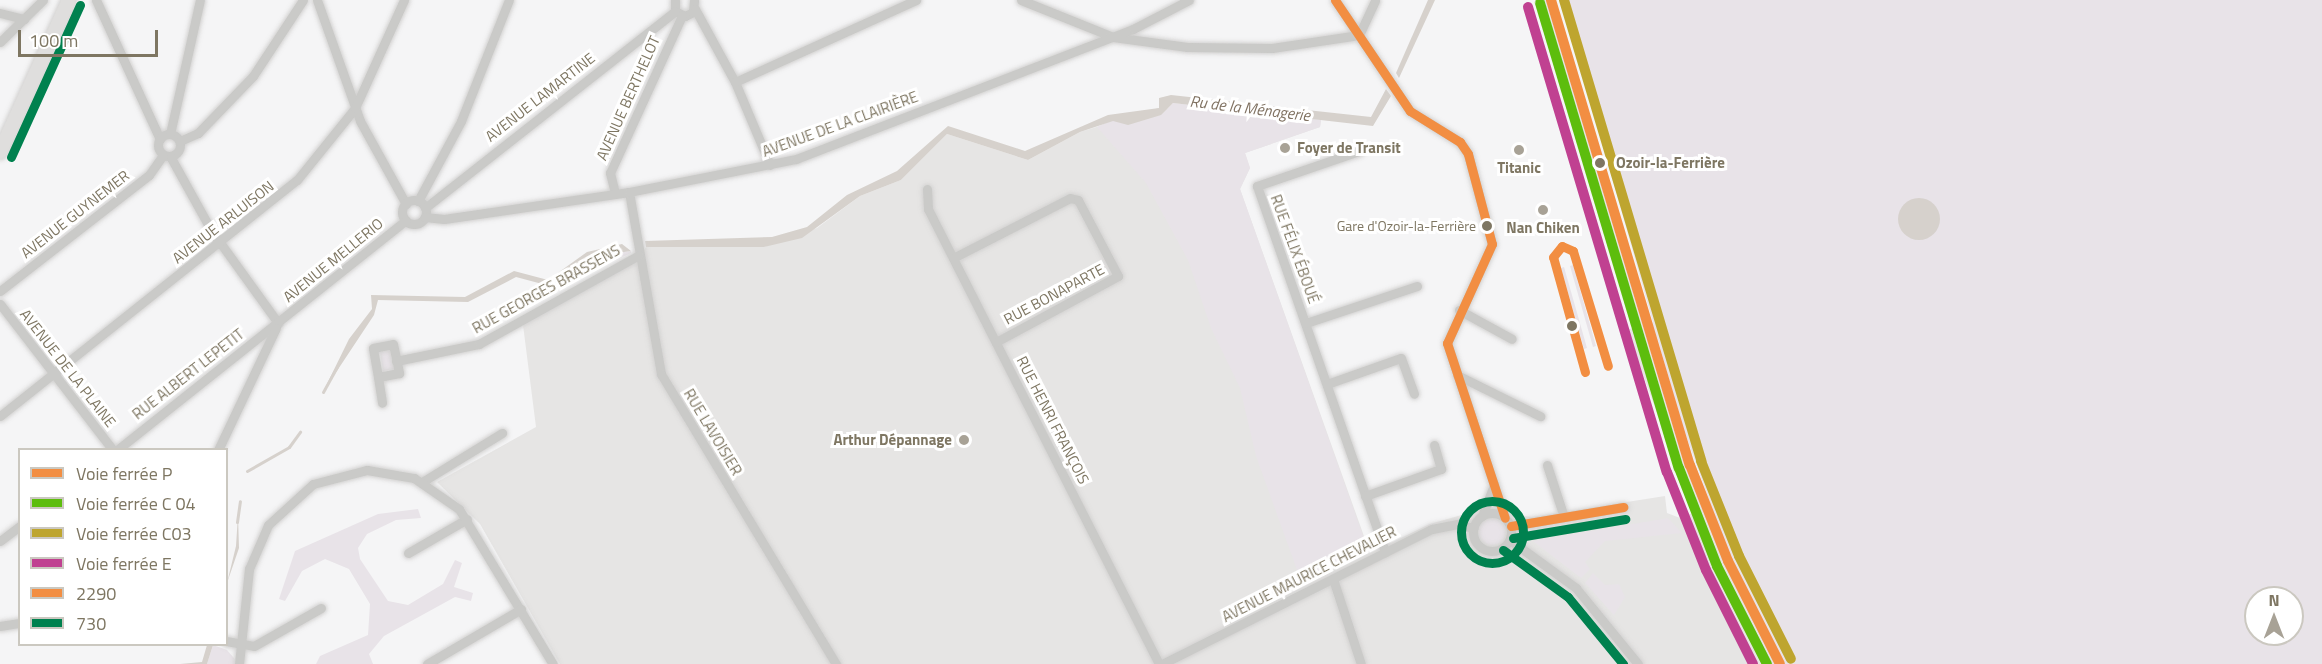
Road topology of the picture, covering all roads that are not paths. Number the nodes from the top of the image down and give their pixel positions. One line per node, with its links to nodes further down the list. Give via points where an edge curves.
1 (43, 0): 18 (street)
2 (69, 0): 28 (street)
3 (96, 0): 25 (street)
4 (200, 0): 24 (street)
5 (303, 0): 26 (street, via 253,76 198,133)
6 (317, 0): 23 (street)
7 (404, 0): 23 (street, AVENUE ARLUISON)
8 (509, 0): 35 (street)
9 (675, 0): 17 (street)
10 (916, 0): 22 (street)
11 (1022, 0): 20 (street)
12 (1189, 0): 20 (street, AVENUE DE LA CLAIRIÈRE)
13 (1335, 0): 19 (street)
14 (1375, 0): 19 (street)
15 (694, 4): 17 (street, AVENUE LAMARTINE); 22 (street)
16 (0, 13): 18 (street)
17 (678, 13): 33 (street, AVENUE BERTHELOT, via 610,173); 35 (street, AVENUE LAMARTINE)
18 (24, 19): 21 (street)
19 (1359, 35): 20 (street, via 1242,49); 43 (street, via 1410,111 1467,151 1492,244)
20 (1113, 37): 30 (street, AVENUE DE LA CLAIRIÈRE)
21 (0, 42)
22 (735, 82): 30 (street)
23 (355, 108): 34 (street); 37 (street, AVENUE ARLUISON, via 297,180)
24 (170, 134): 25 (street); 26 (street)
25 (160, 139): 29 (street)
26 (180, 141): 29 (street, AVENUE GUYNEMER, via 179,151)
27 (1359, 151): 45 (street, RUE FÉLIX ÉBOUÉ, via 1257,186)
28 (0, 152)
29 (166, 155): 37 (street); 41 (street, AVENUE GUYNEMER, via 149,174)
30 (770, 165): 32 (street, AVENUE DE LA CLAIRIÈRE)
31 (927, 189): 39 (street, RUE HENRI FRANÇOIS, via 928,209)
32 (629, 192): 33 (street, AVENUE DE LA CLAIRIÈRE); 38 (street, RUE LAVOISIER)
33 (615, 193): 35 (street, AVENUE DE LA CLAIRIÈRE, via 444,219)
34 (406, 204): 35 (street); 36 (street)
35 (423, 209): 36 (street, via 416,224)
36 (406, 220): 44 (street, AVENUE MELLERIO)
37 (220, 243): 44 (street); 53 (street, AVENUE ARLUISON)
38 (639, 255): 52 (street, RUE GEORGES BRASSENS, via 480,344); 91 (street, RUE LAVOISIER, via 661,374)
39 (953, 258): 47 (street, RUE HENRI FRANÇOIS); 47 (street, RUE BONAPARTE, via 1070,198 1078,200 1118,276)
40 (1417, 286): 45 (street, RUE FÉLIX ÉBOUÉ)
41 (0, 291)
42 (0, 304): 53 (street, AVENUE DE LA PLAINE)
43 (1459, 310): 46 (street); 54 (street, via 1447,343)
44 (278, 323): 48 (street, RUE ALBERT LEPETIT); 51 (street)
45 (1306, 323): 56 (street, RUE FÉLIX ÉBOUÉ)
46 (1512, 339)
47 (996, 342): 92 (street, RUE HENRI FRANÇOIS)
48 (248, 346): 51 (street); 64 (street, RUE ALBERT LEPETIT)
49 (1412, 355): 50 (street)
50 (1401, 358): 56 (street); 57 (street)
51 (260, 360): 65 (street)
52 (396, 361): 55 (street, via 399,373); 55 (street, via 393,344 373,348)
53 (54, 373): 59 (street, AVENUE ARLUISON); 63 (street, AVENUE DE LA PLAINE)
54 (1457, 375): 60 (street); 68 (street)
55 (378, 376): 58 (street)
56 (1327, 384): 69 (street, RUE FÉLIX ÉBOUÉ)
57 (1414, 394)
58 (382, 403)
59 (0, 416)
60 (1540, 416)
61 (502, 433): 67 (street)
62 (1434, 445): 69 (street, via 1441,469)
63 (113, 448)
64 (118, 448)
65 (219, 448)
66 (1547, 465): 72 (street)
67 (422, 482): 73 (street); 87 (street, via 382,471 349,472 313,484 288,502 268,525 252,557)
68 (1494, 484): 71 (street); 74 (street)
69 (1365, 496): 79 (street, RUE FÉLIX ÉBOUÉ)
70 (1623, 507): 72 (street)
71 (1482, 516): 74 (street); 76 (street)
72 (1564, 517): 74 (street)
73 (467, 519): 80 (street); 83 (street)
74 (1508, 522): 77 (street)
75 (18, 528): 78 (street)
76 (1473, 528): 77 (street, via 1483,550 1501,550); 79 (street, AVENUE MAURICE CHEVALIER, via 1441,526)
77 (1510, 540): 94 (street, via 1576,588)
78 (0, 541)
79 (1385, 552): 81 (street, AVENUE MAURICE CHEVALIER)
80 (408, 553)
81 (1333, 579): 92 (street, AVENUE MAURICE CHEVALIER); 93 (street)
82 (321, 608): 87 (street, via 254,646)
83 (521, 609): 89 (street); 90 (street)
84 (18, 623): 85 (street)
85 (0, 626)
86 (228, 642): 87 (street)
87 (241, 646): 88 (street)
88 (240, 664)
89 (427, 664)
90 (553, 664)
91 (836, 664)
92 (1161, 664)
93 (1361, 664)
94 (1638, 664)

